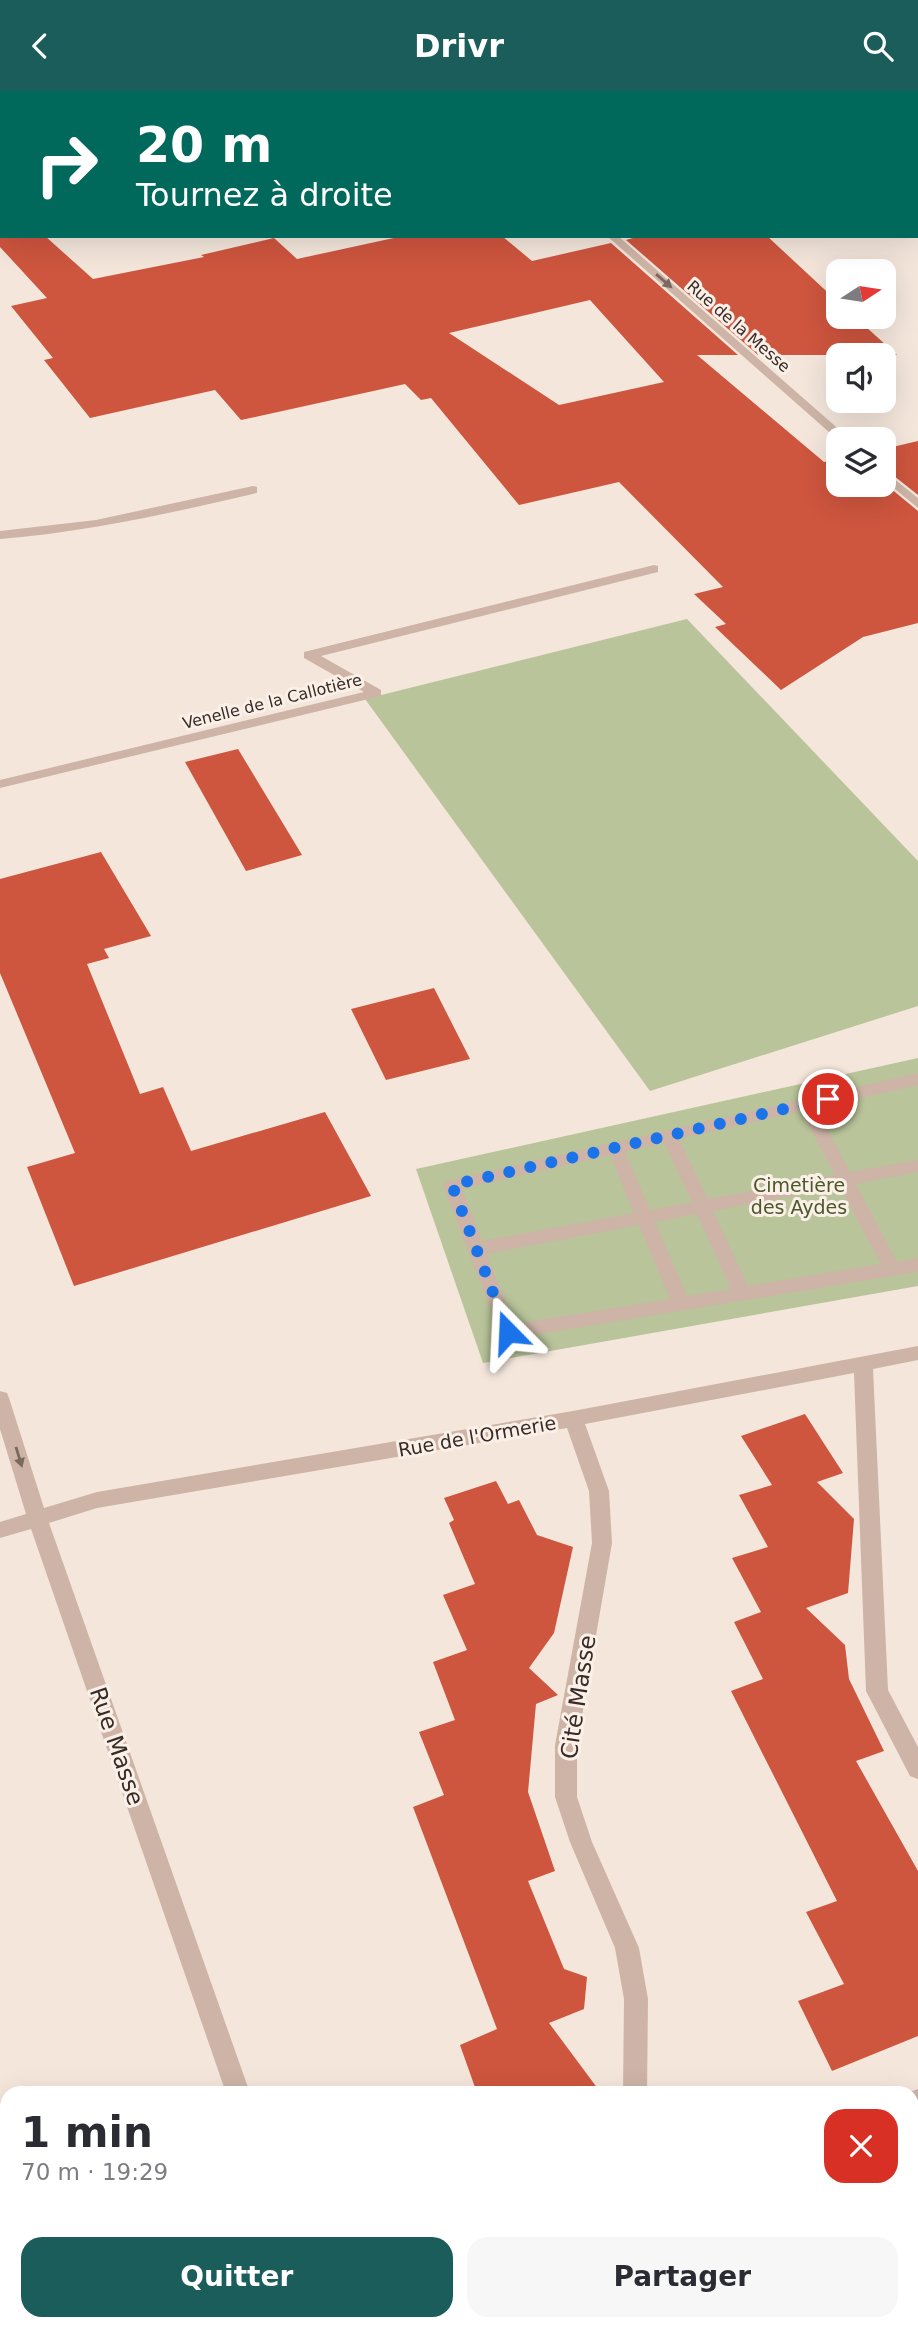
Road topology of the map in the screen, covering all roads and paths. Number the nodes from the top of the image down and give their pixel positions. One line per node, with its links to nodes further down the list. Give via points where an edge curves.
1 (614, 238): 2 (street, Rue de la Messe, one-way to 2)
2 (830, 427)
3 (896, 485): 5 (street)
4 (253, 490): 6 (street, via 103,524)
5 (918, 504)
6 (0, 535)
7 (654, 569): 8 (street, Venelle de la Callotière, via 309,655 376,693)
8 (0, 784)
9 (918, 1079): 10 (street)
10 (806, 1104): 11 (street); 14 (street)
11 (669, 1135): 12 (street); 15 (street)
12 (615, 1148): 16 (street); 17 (street, via 452,1185)
13 (918, 1166): 14 (street)
14 (845, 1180): 15 (street); 19 (street)
15 (702, 1207): 16 (street); 20 (street)
16 (645, 1217): 17 (street); 21 (street)
17 (476, 1249): 21 (street, via 508,1332)
18 (918, 1265): 19 (street)
19 (892, 1269): 20 (street)
20 (743, 1294): 21 (street)
21 (681, 1304)
22 (918, 1353): 23 (street, Rue de l'Ormerie)
23 (863, 1363): 25 (street, Rue de l'Ormerie); 28 (street, via 877,1691)
24 (0, 1398): 26 (street, Rue Masse, one-way to 26)
25 (573, 1419): 26 (street, Rue de l'Ormerie, via 97,1500); 30 (street, Cité Masse, via 599,1491 602,1543 566,1745 566,1797 627,1948 636,1999)
26 (37, 1517): 27 (street, Rue de l'Ormerie); 29 (street, Rue Masse)
27 (0, 1530)
28 (918, 1769)
29 (236, 2086)
30 (635, 2086)

